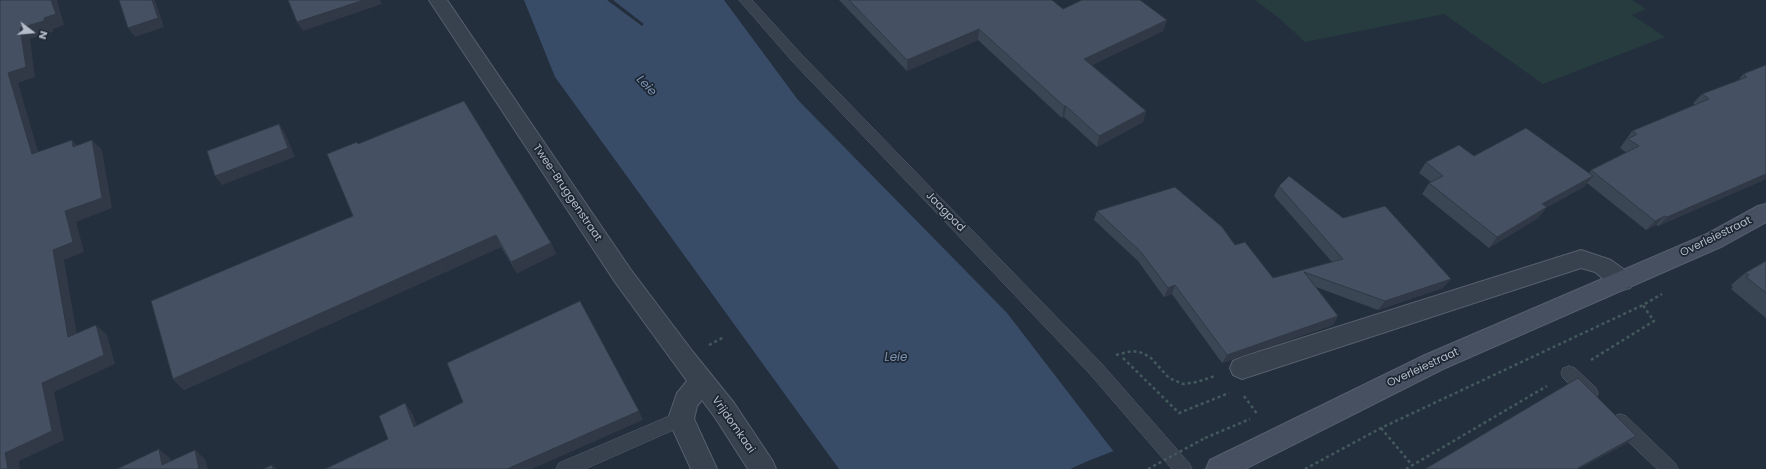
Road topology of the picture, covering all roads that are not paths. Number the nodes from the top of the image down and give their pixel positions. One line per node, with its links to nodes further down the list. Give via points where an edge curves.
1 (438, 0): 7 (street, Twee-Bruggenstraat, via 623,276)
2 (745, 0): 13 (lane, Jaagpad, via 797,58 1095,368)
3 (1766, 212): 4 (main road, Overleiestraat, via 1715,240)
4 (1622, 281): 5 (street, via 1603,266 1581,259); 9 (main road, Overleiestraat, via 1434,362)
5 (1242, 368)
6 (1569, 373): 14 (lane)
7 (701, 382): 8 (street, via 686,401); 12 (street, Vrijdomkaai, via 725,411)
8 (681, 418): 10 (lane); 11 (street)
9 (1224, 467)
10 (565, 469)
11 (704, 469)
12 (763, 469)
13 (1184, 469)
14 (1669, 469)

